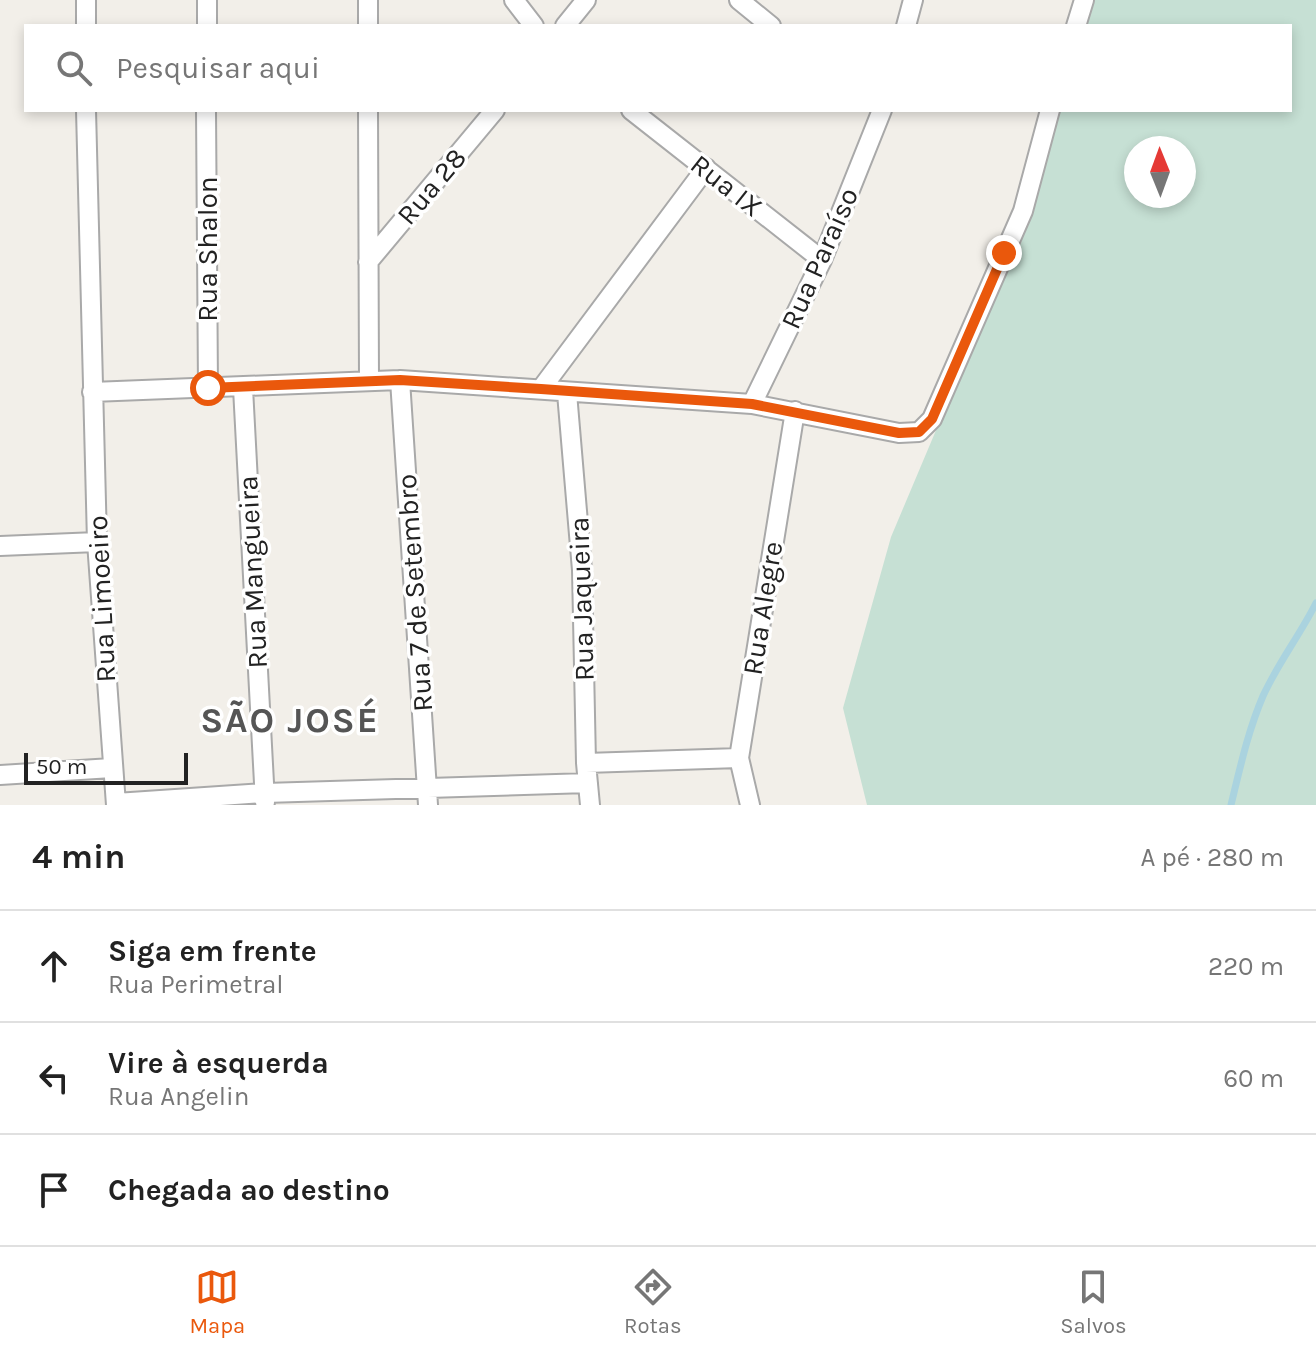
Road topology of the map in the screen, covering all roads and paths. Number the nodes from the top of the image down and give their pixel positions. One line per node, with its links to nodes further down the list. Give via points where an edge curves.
1 (86, 0): 9 (street)
2 (207, 0): 10 (street)
3 (368, 0): 11 (street)
4 (514, 0): 12 (street)
5 (586, 0): 13 (street)
6 (739, 0): 14 (street)
7 (913, 0): 15 (street)
8 (1083, 0): 16 (street)
9 (86, 24)
10 (207, 24)
11 (368, 24)
12 (532, 24)
13 (567, 24)
14 (769, 24)
15 (907, 24)
16 (1077, 24)
17 (86, 112): 32 (street, Rua Limoeiro)
18 (206, 112): 29 (street, Rua Shalon)
19 (368, 112): 26 (street)
20 (493, 112): 26 (street, Rua 28)
21 (634, 112): 24 (street, Rua IX)
22 (879, 112): 25 (street, Rua Paraíso)
23 (1049, 112): 35 (street, via 1023,211 924,430 899,433)
24 (706, 168): 25 (street, Rua IX); 31 (street)
25 (822, 260): 34 (street, Rua Paraíso)
26 (368, 262): 27 (street)
27 (369, 380): 28 (street); 30 (street)
28 (400, 380): 31 (street); 43 (street, Rua 7 de Setembro)
29 (208, 388): 30 (street); 32 (street)
30 (243, 388): 44 (street, Rua Mangueira)
31 (541, 389): 33 (street)
32 (92, 392): 36 (street, Rua Limoeiro)
33 (567, 393): 34 (street); 39 (street, Rua Jaqueira, via 582,570)
34 (752, 404): 35 (street)
35 (795, 411): 38 (street, Rua Alegre)
36 (97, 542): 37 (street); 40 (street, Rua Limoeiro)
37 (0, 546)
38 (739, 758): 39 (street); 47 (street, Rua Alegre)
39 (586, 763): 42 (street, Rua Jaqueira)
40 (112, 768): 41 (street); 45 (street, Rua Limoeiro)
41 (0, 775)
42 (588, 783): 43 (street); 46 (street, Rua Jaqueira)
43 (428, 797): 44 (street)
44 (265, 799): 45 (street)
45 (116, 804)
46 (590, 805)
47 (750, 805)

